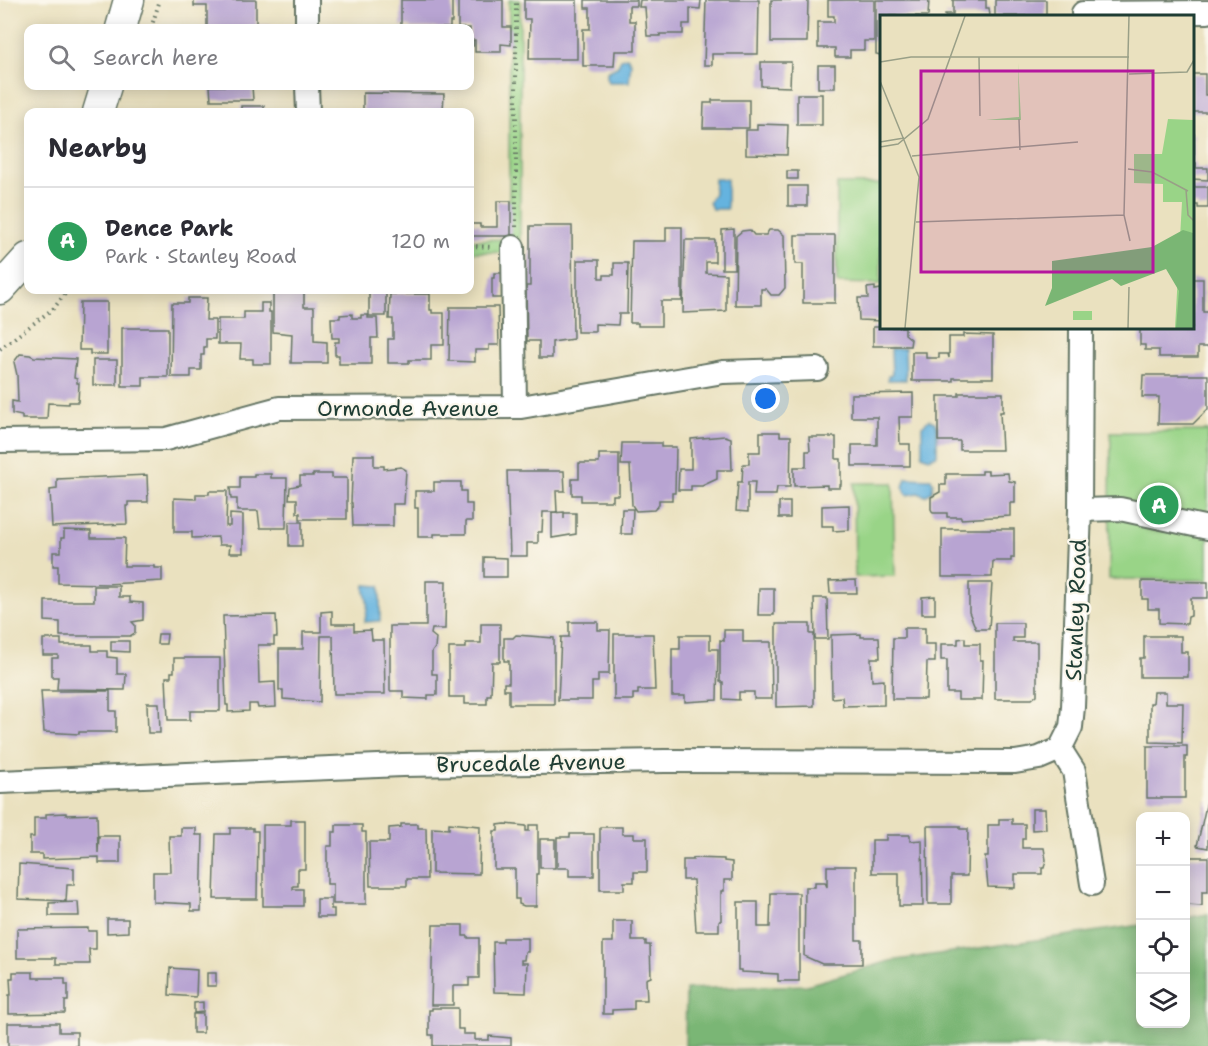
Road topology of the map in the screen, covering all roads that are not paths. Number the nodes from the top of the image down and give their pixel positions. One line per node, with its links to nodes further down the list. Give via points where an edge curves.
1 (129, 0): 5 (main road)
2 (307, 0): 6 (street)
3 (1083, 10): 4 (street)
4 (1208, 12)
5 (122, 24)
6 (307, 24)
7 (105, 90): 9 (main road)
8 (307, 90): 10 (street)
9 (99, 108)
10 (308, 108)
11 (513, 247): 16 (street)
12 (24, 262): 13 (main road)
13 (0, 289)
14 (1081, 328): 18 (street, Stanley Road)
15 (817, 369): 16 (street, Ormonde Avenue, via 723,372)
16 (515, 407): 17 (street, Ormonde Avenue, via 279,408 166,439)
17 (0, 441)
18 (1080, 510): 19 (street, via 1120,509); 20 (street, Stanley Road, via 1073,707 1071,727)
19 (1208, 528)
20 (1060, 748): 21 (street, Brucedale Avenue, via 1039,758 1015,762 402,765); 22 (street, via 1074,771)
21 (0, 782)
22 (1092, 884)

